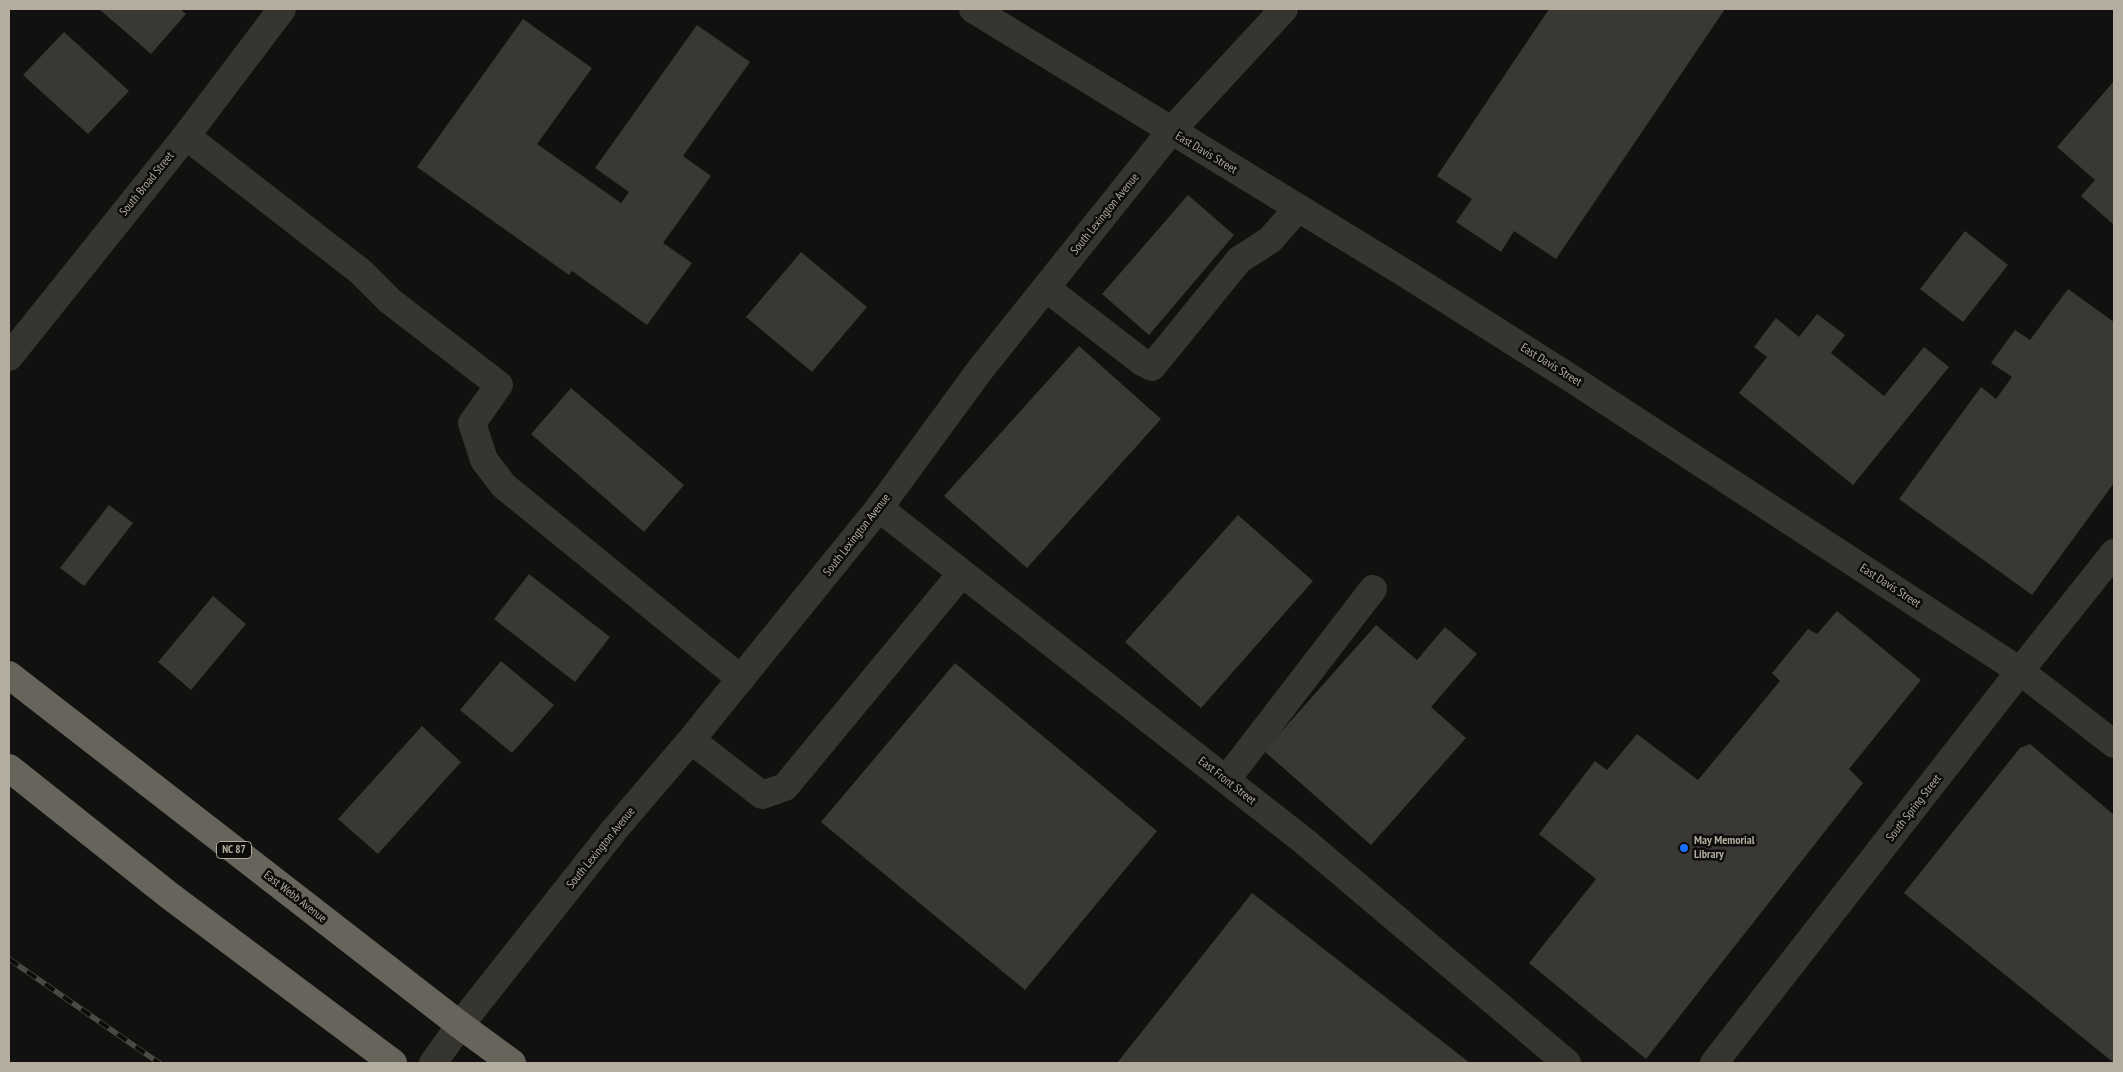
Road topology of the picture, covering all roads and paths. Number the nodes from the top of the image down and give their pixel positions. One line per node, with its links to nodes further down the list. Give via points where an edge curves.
1 (282, 9): 5 (street, South Broad Street)
2 (973, 9): 4 (street, East Davis Street)
3 (1284, 9): 4 (street, South Lexington Avenue)
4 (1171, 131): 6 (street, East Davis Street); 7 (street, South Lexington Avenue)
5 (186, 136): 8 (street, South Broad Street); 15 (street, via 361,272 390,301 499,386 472,423 484,460 504,486)
6 (1298, 208): 7 (street, via 1270,240 1239,260 1152,367); 13 (street, East Davis Street, via 1566,375)
7 (1046, 288): 9 (street, South Lexington Avenue, via 980,370)
8 (9, 357)
9 (879, 508): 11 (street, East Front Street); 15 (street, South Lexington Avenue)
10 (2114, 553): 13 (street, South Spring Street)
11 (962, 573): 16 (street, via 785,786 762,795); 19 (street, East Front Street)
12 (1373, 589): 19 (street)
13 (2020, 671): 17 (street, East Davis Street); 25 (street, South Spring Street)
14 (9, 675): 20 (highway, East Webb Avenue / NC 87)
15 (741, 679): 16 (street, South Lexington Avenue)
16 (691, 740): 20 (street, South Lexington Avenue)
17 (2114, 744)
18 (9, 768): 21 (highway, via 170,896)
19 (1226, 780): 24 (street, East Front Street, via 1304,841)
20 (460, 1026): 22 (street, South Lexington Avenue); 23 (highway, East Webb Avenue / NC 87)
21 (393, 1063)
22 (433, 1063)
23 (512, 1063)
24 (1567, 1063)
25 (1714, 1063)

